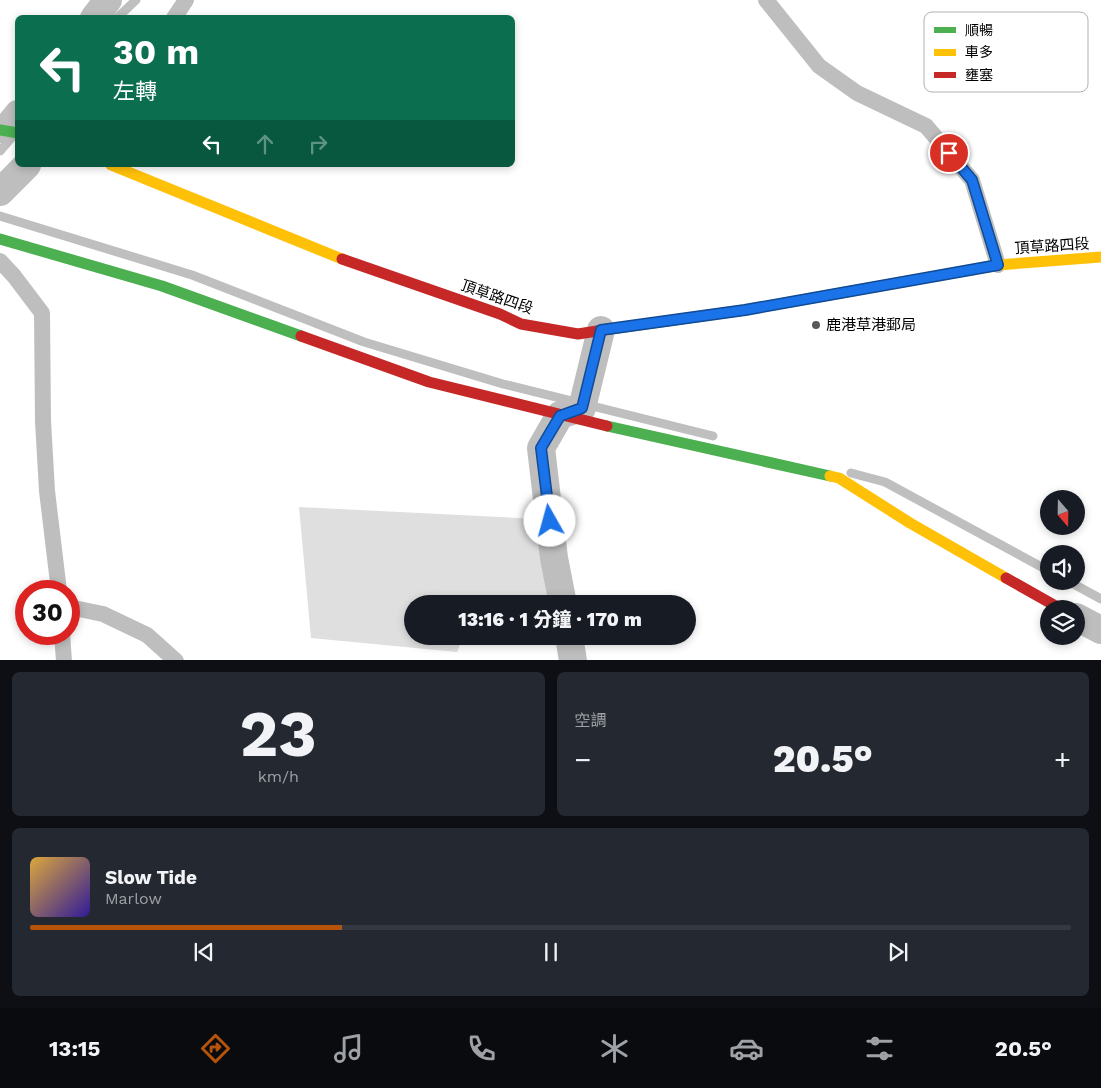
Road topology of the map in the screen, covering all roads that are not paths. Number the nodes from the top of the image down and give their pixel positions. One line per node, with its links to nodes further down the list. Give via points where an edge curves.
1 (108, 0): 4 (street)
2 (186, 0): 5 (lane)
3 (766, 0): 12 (lane, via 819,66 857,93 926,126 972,180)
4 (96, 15)
5 (176, 15)
6 (25, 167): 8 (street)
7 (116, 167): 13 (street, 頂草路四段, via 330,255 521,324 578,334)
8 (0, 192)
9 (0, 239): 14 (street, via 162,286 428,382)
10 (1101, 257): 12 (street, 頂草路四段)
11 (0, 261): 15 (lane, via 42,313 47,491)
12 (998, 265): 13 (street, 頂草路四段, via 745,310)
13 (601, 330): 14 (street, via 582,408)
14 (560, 416): 16 (street, via 541,448); 17 (street, via 839,478 910,523)
15 (58, 580)
16 (561, 595)
17 (1045, 600)
18 (80, 609): 24 (lane, via 103,614 147,635)
19 (1085, 622): 20 (street)
20 (1101, 630)
21 (63, 645): 23 (lane)
22 (570, 645): 25 (street)
23 (64, 660)
24 (176, 660)
25 (573, 660)

